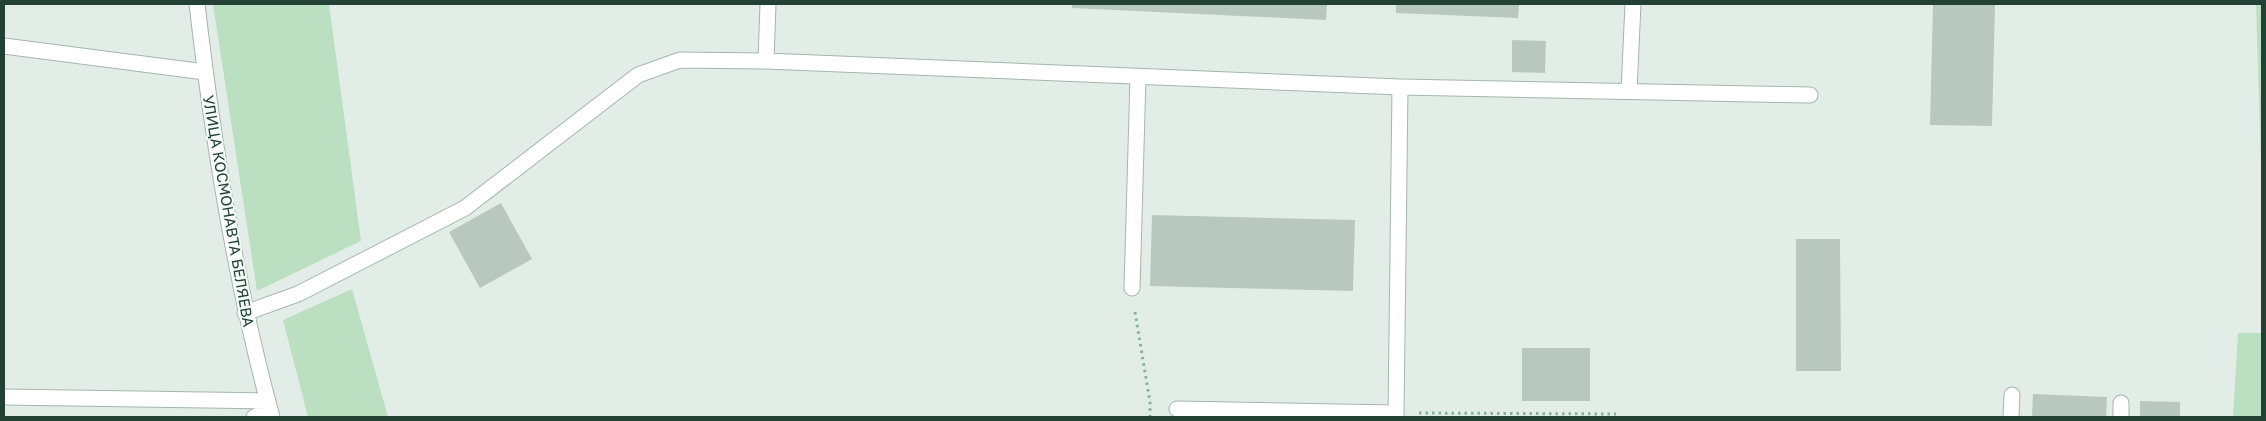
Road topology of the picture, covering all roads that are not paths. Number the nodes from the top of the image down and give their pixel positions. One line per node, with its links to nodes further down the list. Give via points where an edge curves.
1 (197, 4): 6 (street, УЛИЦА КОСМОНАВТА БЕЛЯЕВА)
2 (768, 4): 5 (street)
3 (1633, 4): 9 (street)
4 (4, 46): 6 (street)
5 (766, 61): 7 (street); 12 (street, via 680,60 638,75 465,208 298,294)
6 (205, 72): 12 (street, УЛИЦА КОСМОНАВТА БЕЛЯЕВА)
7 (1138, 76): 8 (street); 11 (street)
8 (1400, 87): 9 (street); 17 (street)
9 (1629, 91): 10 (street)
10 (1810, 95)
11 (1132, 288)
12 (246, 313): 15 (street, УЛИЦА КОСМОНАВТА БЕЛЯЕВА)
13 (2012, 395): 19 (street)
14 (4, 397): 15 (street)
15 (270, 409): 18 (street)
16 (1177, 410): 17 (street)
17 (1396, 415)
18 (254, 417)
19 (2011, 417)

